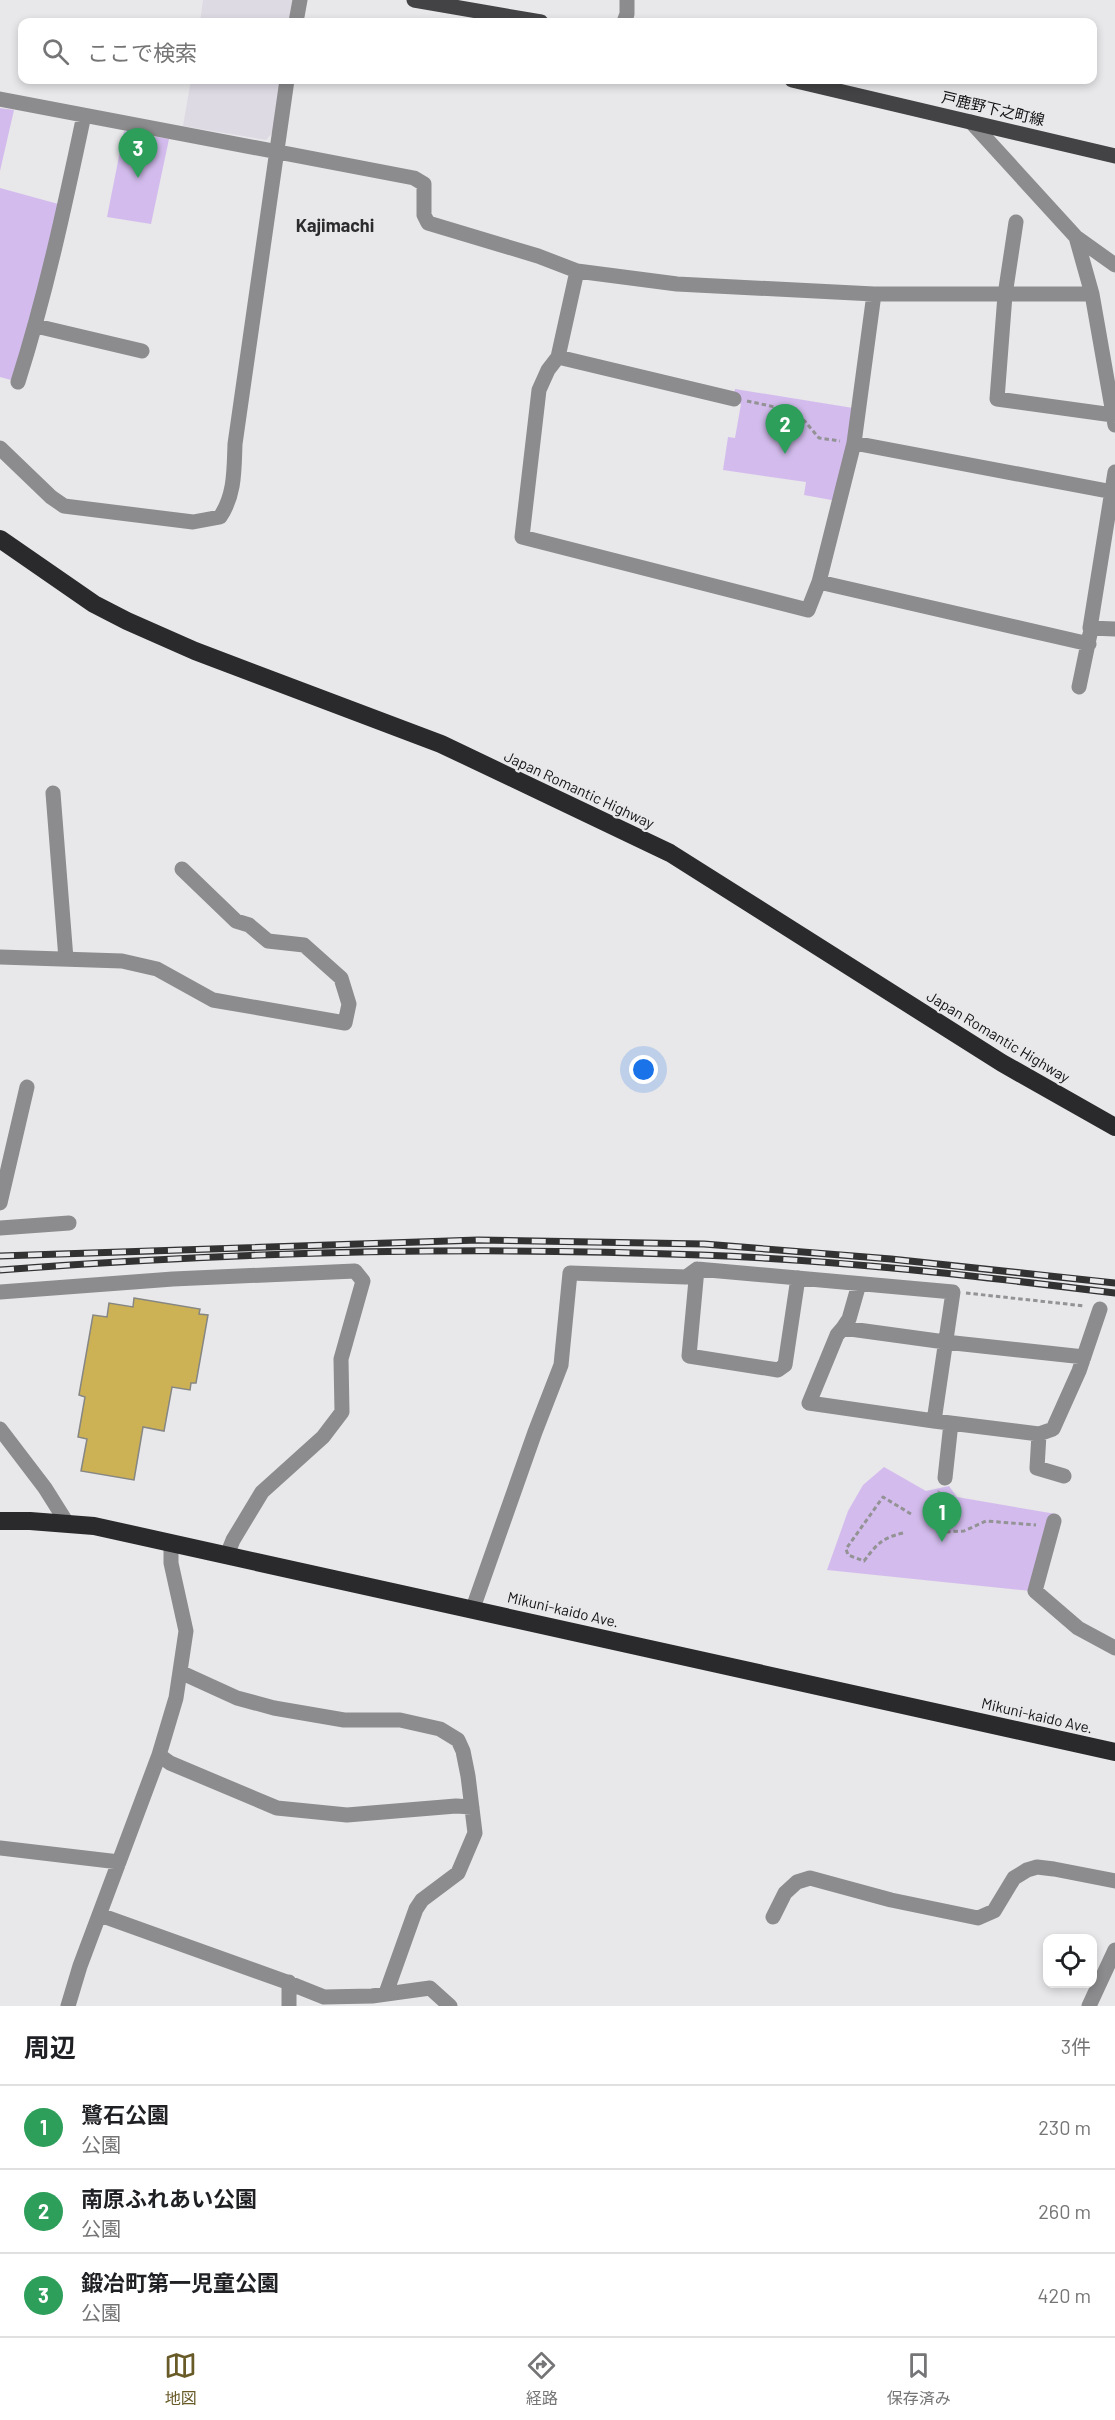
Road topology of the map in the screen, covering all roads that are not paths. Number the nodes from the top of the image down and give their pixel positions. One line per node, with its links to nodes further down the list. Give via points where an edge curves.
1 (300, 0): 4 (street)
2 (414, 0): 5 (main road)
3 (627, 0): 6 (street)
4 (297, 18)
5 (518, 18)
6 (625, 18)
7 (286, 84): 12 (street)
8 (809, 84): 11 (main road, 戸鹿野下之町線)
9 (0, 99): 10 (street)
10 (84, 115): 12 (street); 21 (street)
11 (971, 123): 13 (main road, 戸鹿野下之町線); 15 (street)
12 (276, 153): 17 (street, via 414,178 424,184 424,215 428,223); 28 (street, via 235,444 234,480 229,504 220,517 193,522 64,506)
13 (1115, 156)
14 (1016, 222): 20 (street)
15 (1076, 237): 16 (street); 19 (street)
16 (1115, 265)
17 (577, 271): 18 (street, via 677,284); 23 (street)
18 (874, 294): 20 (street); 27 (street)
19 (1092, 294): 20 (street); 26 (street)
20 (1005, 295): 26 (street, via 998,399)
21 (36, 326): 22 (street); 24 (street)
22 (142, 351)
23 (558, 357): 25 (street); 32 (street, via 539,390 522,537 808,610)
24 (18, 382)
25 (734, 399)
26 (1114, 420)
27 (854, 444): 30 (street); 32 (street)
28 (0, 448)
29 (1115, 472): 30 (street)
30 (1113, 492): 33 (street)
31 (0, 539): 42 (highway, Japan Romantic Highway, via 94,604 127,621 195,651 441,744 670,853 1002,1063)
32 (819, 582): 35 (street)
33 (1090, 628): 34 (street); 35 (street)
34 (1115, 628)
35 (1089, 644): 36 (street)
36 (1079, 687)
37 (53, 793): 40 (street)
38 (182, 869): 40 (street, via 236,921 249,925 267,941 304,945 341,978 349,1004 345,1023 213,1000 157,969 122,961)
39 (0, 957): 40 (street)
40 (66, 959)
41 (27, 1087): 43 (street)
42 (1115, 1127)
43 (0, 1203)
44 (69, 1223): 45 (street)
45 (0, 1228)
46 (698, 1269): 47 (street); 47 (street, via 689,1356 778,1370 785,1365); 65 (street, via 686,1277 570,1273 561,1365)
47 (798, 1278): 48 (street)
48 (859, 1284): 51 (street); 52 (street, via 953,1292)
49 (0, 1292): 64 (street, via 355,1271 363,1281 341,1359 342,1412 323,1437 262,1492)
50 (1100, 1309): 53 (street)
51 (843, 1328): 52 (street); 54 (street, via 809,1403)
52 (945, 1342): 53 (street); 54 (street)
53 (1084, 1357): 57 (street, via 1053,1429)
54 (934, 1421): 55 (street)
55 (951, 1423): 57 (street); 59 (street)
56 (0, 1429): 61 (street)
57 (1039, 1434): 58 (street, via 1036,1468)
58 (1064, 1476)
59 (945, 1478)
60 (0, 1521): 61 (highway, Mikuni-kaido Ave.)
61 (67, 1523): 63 (highway, Mikuni-kaido Ave.)
62 (1054, 1524): 66 (street, via 1035,1591 1078,1628)
63 (171, 1543): 64 (highway, Mikuni-kaido Ave.); 67 (street, via 171,1563 186,1631)
64 (227, 1555): 65 (highway, Mikuni-kaido Ave.)
65 (473, 1608): 68 (highway, Mikuni-kaido Ave.)
66 (1115, 1648)
67 (180, 1672): 69 (street); 70 (street, via 237,1698 274,1708 326,1718 400,1720 448,1732 463,1751)
68 (1115, 1752)
69 (159, 1755): 70 (street, via 277,1808 347,1815); 72 (street)
70 (472, 1807): 78 (street, via 475,1833 458,1873 416,1909)
71 (0, 1848): 72 (street)
72 (118, 1862): 74 (street)
73 (1115, 1881): 75 (street, via 1037,1867 1014,1878 994,1911 978,1918 810,1878 797,1882 785,1893)
74 (100, 1915): 77 (street); 79 (street)
75 (773, 1917)
76 (1115, 1950): 82 (street)
77 (289, 1983): 78 (street, via 324,1997); 80 (street)
78 (386, 1993): 81 (street, via 430,1988)
79 (68, 2006)
80 (289, 2006)
81 (450, 2006)
82 (1089, 2006)

